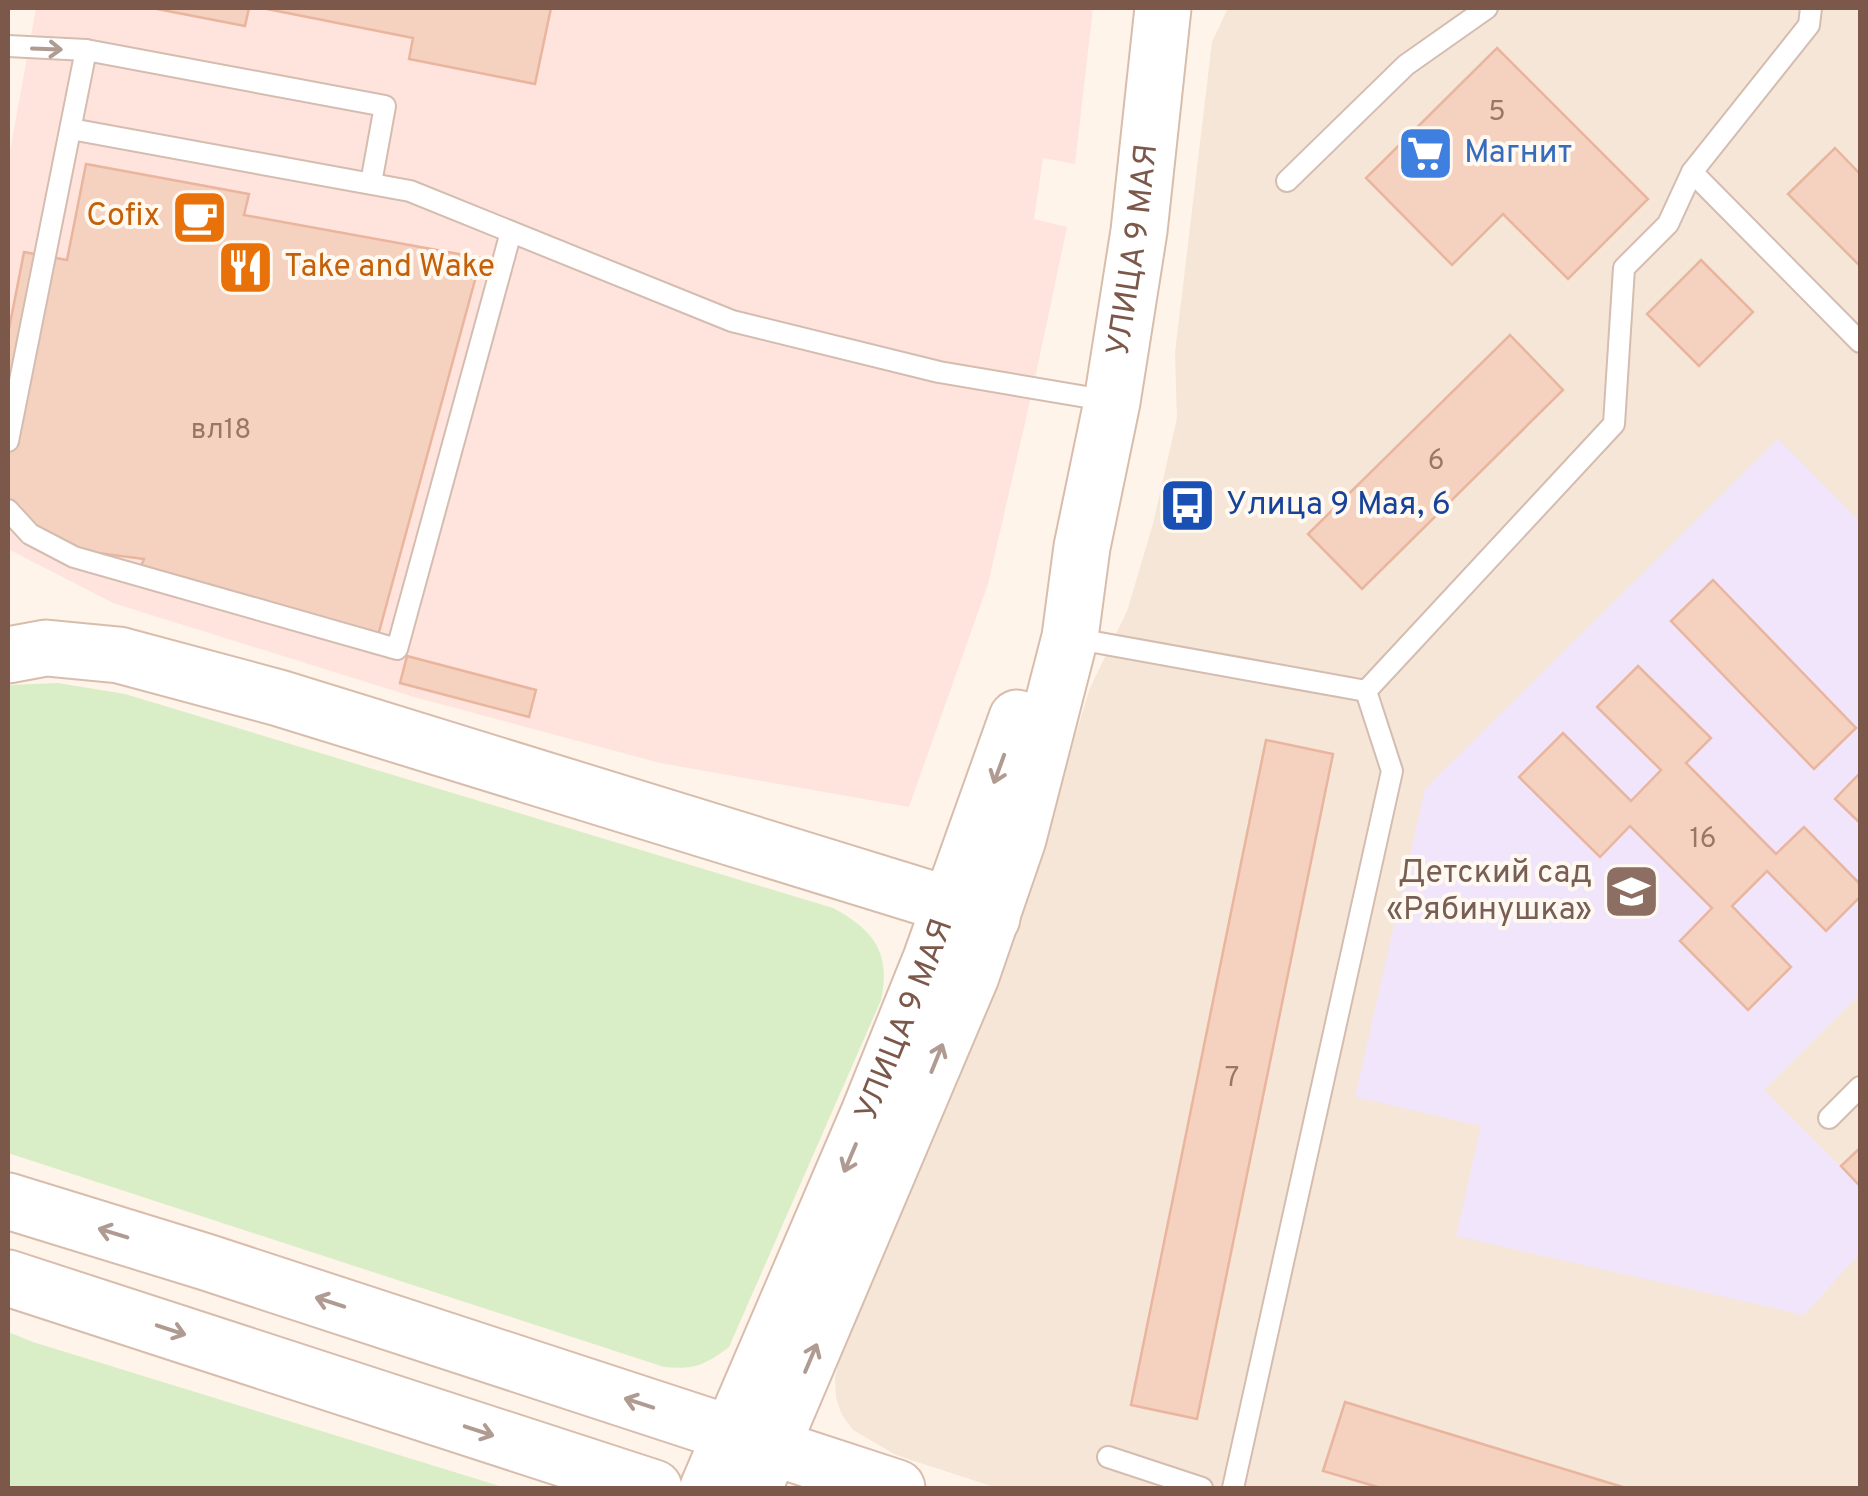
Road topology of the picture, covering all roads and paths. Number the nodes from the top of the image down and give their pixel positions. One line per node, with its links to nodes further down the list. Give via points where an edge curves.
1 (1164, 8): 12 (main road, УЛИЦА 9 МАЯ)
2 (1487, 8): 8 (lane, via 1406,65)
3 (1811, 8): 7 (lane, via 1809,25)
4 (8, 46): 5 (lane, one-way to 5)
5 (86, 50): 6 (lane); 9 (lane, via 385,106)
6 (71, 129): 9 (lane); 13 (lane)
7 (1692, 172): 11 (lane); 18 (lane, via 1668,224 1624,268 1614,424)
8 (1287, 180)
9 (371, 183): 10 (lane, via 410,191)
10 (511, 232): 12 (lane, via 732,321 939,372); 14 (lane, via 398,649 74,557 30,534)
11 (1860, 342)
12 (1112, 402): 15 (main road, УЛИЦА 9 МАЯ)
13 (8, 440)
14 (8, 510)
15 (1082, 546): 16 (main road, УЛИЦА 9 МАЯ); 19 (main road, УЛИЦА 9 МАЯ, one-way to 19, via 1051,623)
16 (1070, 638): 18 (lane); 19 (main road, УЛИЦА 9 МАЯ, via 1018,838)
17 (8, 655): 19 (main road, via 46,648 120,655)
18 (1366, 690): 30 (lane, via 1392,771)
19 (972, 912): 24 (main road, УЛИЦА 9 МАЯ, via 908,1129)
20 (1860, 1087): 21 (lane)
21 (1829, 1118)
22 (8, 1201): 24 (main road, one-way to 22, via 206,1262)
23 (8, 1278): 26 (main road, one-way to 26)
24 (753, 1456): 27 (main road, УЛИЦА 9 МАЯ); 28 (main road)
25 (1108, 1458): 29 (lane)
26 (654, 1488)
27 (708, 1488)
28 (896, 1488)
29 (1202, 1488)
30 (1233, 1488)

